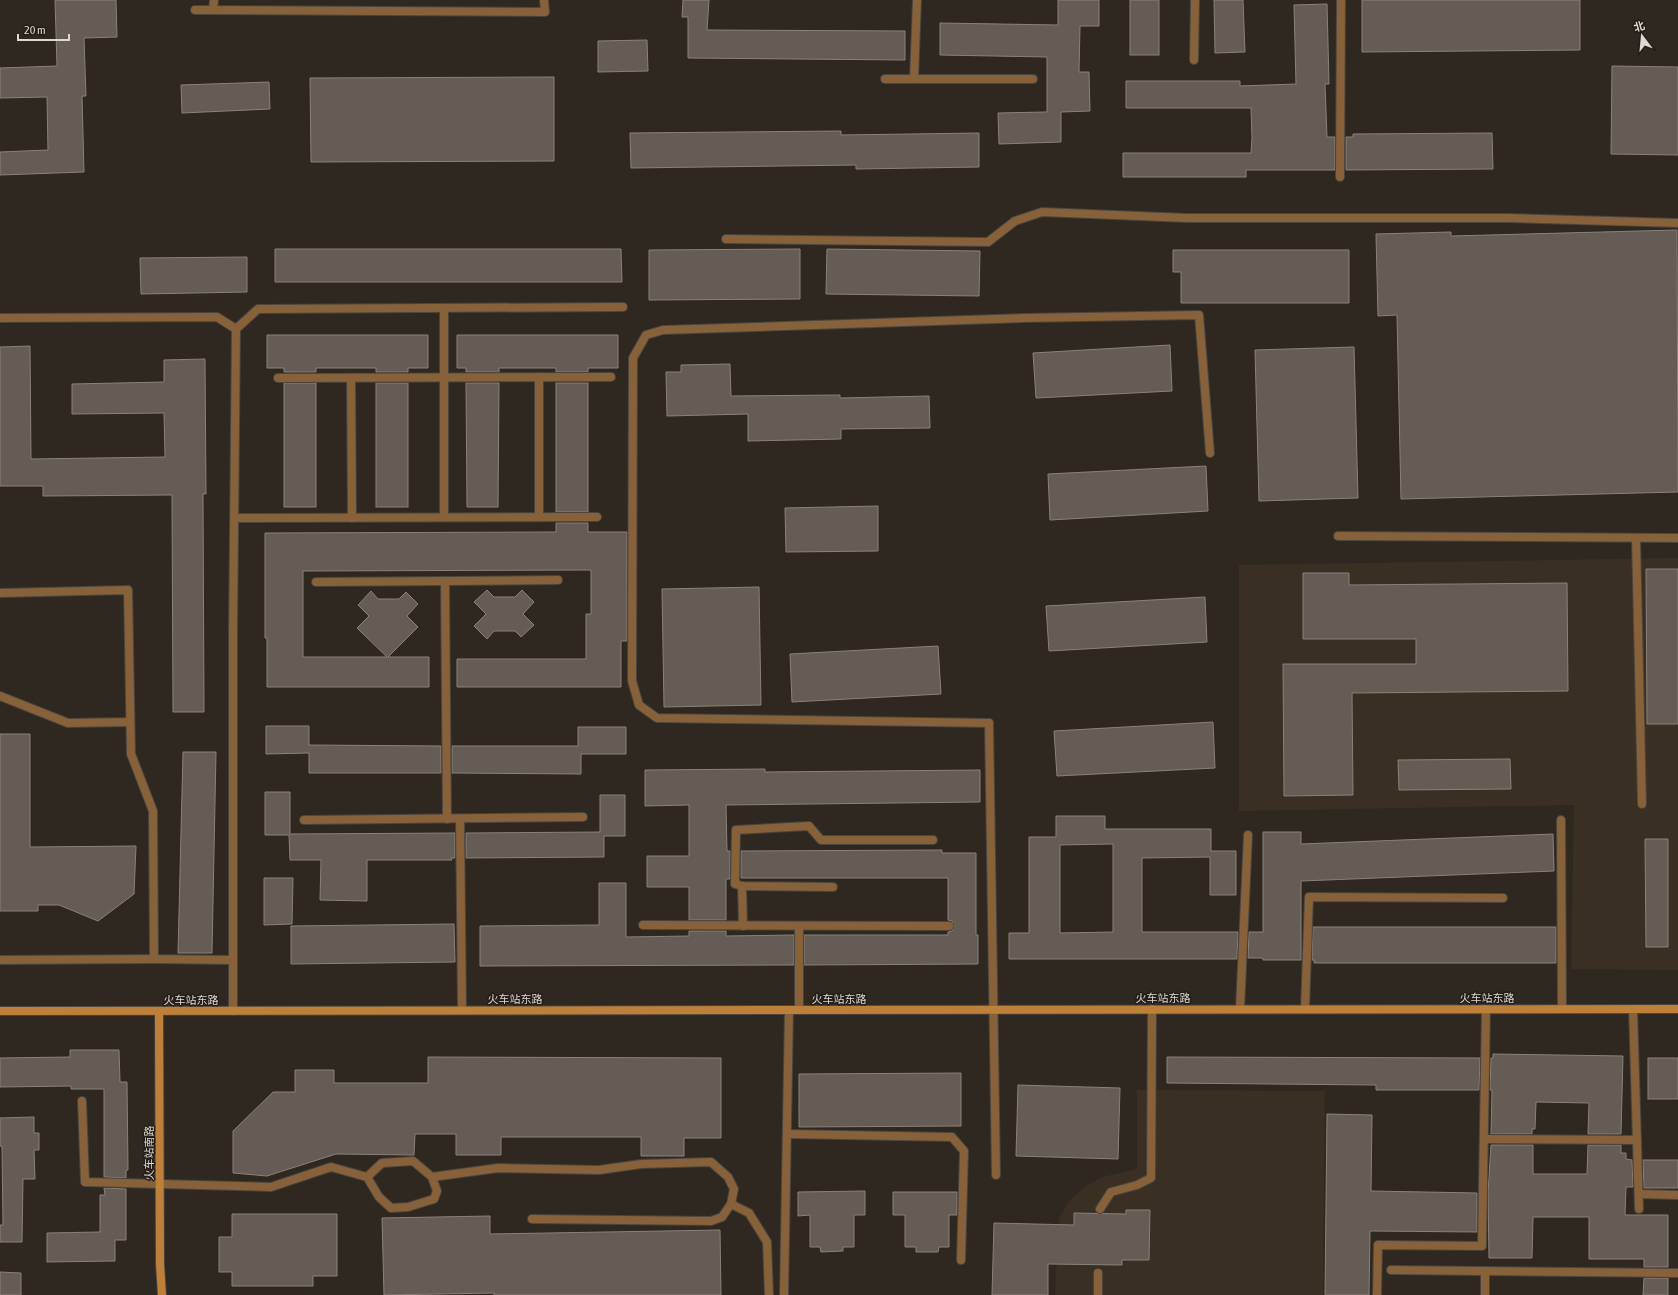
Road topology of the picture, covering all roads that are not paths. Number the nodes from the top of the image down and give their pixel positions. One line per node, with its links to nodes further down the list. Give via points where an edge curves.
1 (214, 0): 7 (street)
2 (544, 0): 7 (street, via 544,12)
3 (917, 0): 10 (street)
4 (1195, 0): 8 (street)
5 (1341, 0): 12 (street)
6 (195, 10): 7 (street)
7 (213, 10)
8 (1194, 60)
9 (885, 79): 10 (street)
10 (914, 79): 11 (street)
11 (1033, 79)
12 (1340, 178)
13 (1678, 223): 14 (street, via 1508,218 1187,218 1042,212 1015,221 988,242)
14 (726, 239)
15 (623, 307): 16 (street)
16 (444, 308): 18 (street, via 258,309); 19 (street)
17 (0, 318): 18 (street, via 217,317)
18 (236, 329): 28 (street)
19 (444, 377): 20 (street); 23 (street); 25 (street)
20 (539, 377): 21 (street); 26 (street)
21 (611, 377)
22 (278, 378): 23 (street)
23 (351, 378): 29 (street)
24 (1210, 453): 67 (street, via 1199,315 1017,318 663,330 646,335 633,358 632,681 639,704 657,718 989,723)
25 (444, 517): 26 (street); 29 (street)
26 (539, 517): 27 (street)
27 (597, 517)
28 (235, 518): 29 (street); 56 (street)
29 (352, 518)
30 (1338, 536): 31 (street)
31 (1636, 538): 32 (street); 39 (street)
32 (1678, 538)
33 (558, 580): 34 (street)
34 (446, 581): 35 (street); 41 (street)
35 (316, 582)
36 (0, 593): 38 (street, via 128,590)
37 (0, 696): 38 (street, via 68,724)
38 (130, 722): 54 (street, via 131,754 153,811)
39 (1642, 804)
40 (583, 817): 42 (street)
41 (447, 819): 42 (street); 43 (street)
42 (460, 819): 64 (street)
43 (304, 820)
44 (1561, 820): 61 (street)
45 (1248, 835): 58 (street)
46 (933, 840): 47 (street, via 821,840 809,826 736,830 735,884)
47 (742, 886): 48 (street); 51 (street)
48 (833, 887)
49 (1503, 898): 59 (street, via 1309,897)
50 (644, 925): 51 (street)
51 (743, 926): 52 (street)
52 (799, 926): 53 (street); 66 (street)
53 (949, 926)
54 (154, 959): 55 (street); 56 (street)
55 (0, 960)
56 (233, 960): 70 (street)
57 (1152, 1009): 58 (main road, 火车站东路); 67 (main road, 火车站东路); 82 (street, via 1151,1178 1111,1192)
58 (1240, 1009): 59 (main road, 火车站东路)
59 (1305, 1009): 60 (main road, 火车站东路)
60 (1486, 1009): 61 (main road, 火车站东路); 73 (street)
61 (1562, 1009): 62 (main road, 火车站东路)
62 (1633, 1009): 63 (main road, 火车站东路); 74 (street)
63 (1678, 1009)
64 (462, 1010): 65 (main road, 火车站东路); 70 (main road, 火车站东路)
65 (789, 1010): 66 (main road, 火车站东路); 72 (street)
66 (799, 1010): 67 (main road, 火车站东路)
67 (994, 1010): 75 (street)
68 (0, 1011): 69 (main road, 火车站东路)
69 (159, 1011): 70 (main road, 火车站东路); 78 (main road, 火车站南路)
70 (233, 1011)
71 (82, 1101): 78 (street, via 85,1182)
72 (787, 1134): 85 (street, via 952,1137 964,1152); 92 (street)
73 (1484, 1139): 74 (street); 94 (street, via 1482,1246 1378,1245)
74 (1637, 1140): 79 (street)
75 (996, 1175)
76 (366, 1177): 77 (street, via 382,1163 413,1161); 77 (street, via 379,1197 391,1208 434,1199 437,1191); 78 (street, via 331,1167 270,1187)
77 (432, 1177): 81 (street, via 498,1168 599,1170 641,1164 711,1162 728,1177 734,1189)
78 (160, 1184): 90 (main road, 火车站南路)
79 (1639, 1194): 80 (street); 83 (street)
80 (1678, 1196)
81 (731, 1204): 84 (street, via 722,1217 711,1221); 91 (street, via 749,1212 767,1242)
82 (1100, 1209)
83 (1639, 1209)
84 (532, 1220)
85 (961, 1260)
86 (1391, 1270): 87 (street)
87 (1485, 1271): 89 (street); 95 (street)
88 (1098, 1272): 93 (street)
89 (1678, 1273)
90 (162, 1295)
91 (769, 1295)
92 (784, 1295)
93 (1098, 1295)
94 (1377, 1295)
95 (1485, 1295)

